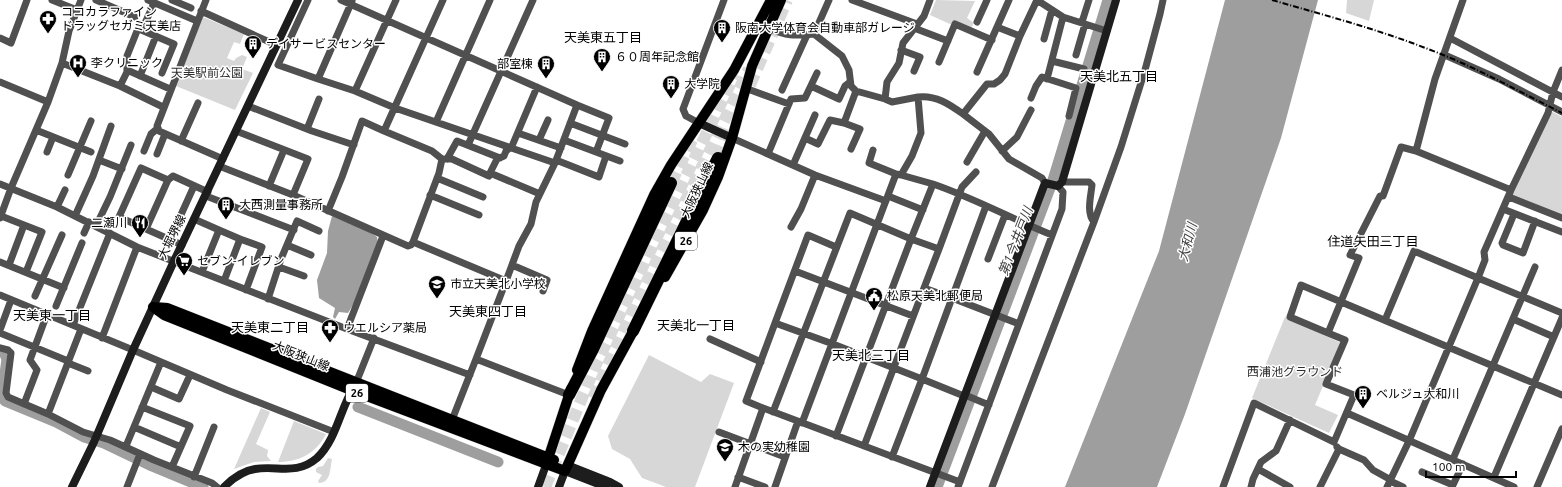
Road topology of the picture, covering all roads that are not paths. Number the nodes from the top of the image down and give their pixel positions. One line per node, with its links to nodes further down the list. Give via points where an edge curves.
1 (27, 0): 53 (street, via 11,42)
2 (52, 0): 31 (street)
3 (81, 0): 31 (street)
4 (96, 0): 34 (street)
5 (172, 0): 30 (street)
6 (194, 0): 30 (street)
7 (206, 0): 33 (street)
8 (298, 0): 55 (street, 大堀堺線)
9 (308, 0): 72 (street, via 278,65)
10 (341, 0): 29 (street)
11 (396, 0): 37 (street)
12 (443, 0): 49 (street)
13 (490, 0): 57 (street)
14 (533, 0): 66 (street)
15 (724, 0): 107 (street, via 683,109 686,116)
16 (771, 0): 107 (main road, via 737,64)
17 (781, 0): 43 (main road, 大阪狭山線 / 26)
18 (829, 0): 46 (street)
19 (852, 0): 41 (street)
20 (930, 0): 41 (street, via 924,16)
21 (987, 0): 39 (street)
22 (1009, 0): 42 (street)
23 (1036, 0): 32 (street); 48 (street)
24 (1089, 0): 40 (street)
25 (1116, 0): 45 (street)
26 (1163, 0): 193 (street, via 1145,70)
27 (1463, 0): 50 (street)
28 (152, 1): 35 (street); 44 (street, via 146,22)
29 (351, 2): 37 (street); 72 (street)
30 (192, 8): 35 (street)
31 (77, 10): 62 (street, via 67,38)
32 (1052, 10): 36 (street); 51 (street)
33 (201, 11): 38 (street); 55 (street)
34 (135, 17)
35 (188, 17): 38 (street)
36 (1063, 17): 40 (street); 60 (street)
37 (387, 20): 49 (street); 82 (street)
38 (197, 21): 80 (street)
39 (977, 22)
40 (1084, 23): 45 (street); 58 (street)
41 (916, 26): 54 (street); 56 (street, via 903,43)
42 (997, 27): 48 (street); 52 (street)
43 (768, 28): 46 (street, via 792,36); 79 (main road, 大阪狭山線 / 26, via 757,51)
44 (139, 29): 47 (street); 64 (street, via 127,56)
45 (1102, 29): 166 (street)
46 (811, 34): 75 (street, via 842,56 849,70); 81 (street)
47 (156, 36): 69 (street, via 174,44); 71 (street)
48 (1020, 36): 100 (street, via 1005,74 994,84 987,84)
49 (427, 37): 57 (street); 97 (street)
50 (1450, 38): 84 (street); 137 (street, via 1435,79)
51 (1044, 39)
52 (992, 40): 54 (street, via 956,24); 68 (street)
53 (1, 41)
54 (948, 41): 61 (street)
55 (276, 45): 95 (street, 大堀堺線)
56 (901, 50): 67 (street, via 920,57); 89 (street, via 899,63 887,82)
57 (466, 55): 66 (street); 105 (street)
58 (1076, 55)
59 (1448, 56): 96 (street)
60 (1052, 60): 63 (street); 73 (street)
61 (939, 62)
62 (62, 64): 76 (street); 90 (street)
63 (1084, 69)
64 (127, 70): 71 (street); 76 (street)
65 (1562, 70): 84 (street)
66 (502, 71): 78 (street); 118 (street)
67 (914, 71)
68 (978, 72)
69 (162, 73)
70 (817, 73): 77 (street)
71 (140, 76): 80 (street)
72 (318, 79): 82 (street)
73 (1047, 79): 87 (street, via 1042,77); 102 (street, via 1076,88)
74 (0, 82): 90 (street)
75 (850, 82): 77 (street, via 845,86 839,99); 83 (street)
76 (120, 86): 94 (street)
77 (811, 86): 92 (street, via 805,98 791,99)
78 (537, 87): 93 (street); 116 (street)
79 (745, 88): 92 (street); 121 (main road, 大阪狭山線 / 26)
80 (170, 89): 94 (street)
81 (782, 90)
82 (355, 91): 97 (street)
83 (856, 91): 89 (street); 108 (street)
84 (1553, 92): 86 (street); 96 (street)
85 (918, 97): 89 (street, via 892,102); 100 (street, via 940,99); 157 (street, via 921,133 912,156)
86 (1562, 97)
87 (1031, 98)
88 (319, 99): 111 (street)
89 (884, 100)
90 (48, 102): 112 (street)
91 (198, 103): 125 (street)
92 (789, 104): 143 (street)
93 (577, 105): 106 (street); 119 (street, via 609,118)
94 (164, 106): 110 (street)
95 (248, 106): 111 (street); 113 (street, 大堀堺線)
96 (1551, 106): 99 (street); 174 (street)
97 (395, 108): 105 (street); 114 (street)
98 (1031, 110): 136 (street, via 1017,137)
99 (1562, 112)
100 (963, 114): 115 (street)
101 (815, 115): 122 (street)
102 (1068, 116)
103 (548, 120): 123 (street)
104 (91, 121): 130 (street)
105 (436, 122): 118 (street)
106 (570, 123): 119 (street); 124 (street)
107 (699, 123): 121 (street); 291 (main road, via 654,195 592,330)
108 (844, 123): 122 (street, via 830,120 818,144); 133 (street, via 860,129)
109 (111, 126): 148 (street)
110 (158, 128): 117 (street, via 158,131); 140 (street, via 151,134)
111 (307, 129): 128 (street)
112 (36, 130): 120 (street); 169 (street)
113 (236, 130): 134 (street); 152 (street, 大堀堺線)
114 (384, 131): 128 (street, via 362,121); 147 (street, via 432,151)
115 (985, 131): 136 (street); 151 (street)
116 (518, 133): 123 (street); 131 (street)
117 (165, 134): 125 (street); 142 (street)
118 (473, 135): 129 (street); 131 (street)
119 (602, 135): 126 (street); 141 (street)
120 (53, 137): 130 (street); 138 (street)
121 (732, 138): 143 (street); 264 (main road, 大阪狭山線 / 26, via 705,204)
122 (805, 138): 153 (street)
123 (539, 140): 132 (street)
124 (564, 140): 132 (street); 141 (street)
125 (181, 141): 152 (street)
126 (625, 144)
127 (131, 145): 154 (street)
128 (354, 145): 183 (street)
129 (468, 145): 145 (street); 147 (street, via 457,141)
130 (79, 148): 139 (street); 158 (street)
131 (510, 148): 145 (street); 150 (street)
132 (561, 148): 150 (street)
133 (851, 149)
134 (284, 150): 168 (street); 175 (street, via 308,159)
135 (873, 150): 157 (street, via 869,163)
136 (1002, 151): 163 (street, via 1009,159 1042,178)
137 (1416, 151): 174 (street); 247 (street, via 1401,147 1383,196 1380,196 1350,255 1359,258)
138 (47, 152)
139 (91, 152)
140 (144, 152)
141 (596, 152): 144 (street)
142 (157, 154)
143 (768, 154): 153 (street)
144 (606, 156): 149 (street); 150 (street, via 598,177)
145 (500, 158): 156 (street)
146 (718, 158): 264 (highway)
147 (444, 159): 156 (street, via 452,159 489,176); 160 (street)
148 (99, 160): 154 (street); 186 (street)
149 (620, 161)
150 (556, 162): 173 (street)
151 (967, 162)
152 (221, 163): 168 (street); 172 (street, 大堀堺線)
153 (793, 165): 159 (street)
154 (122, 169): 196 (street)
155 (976, 172): 171 (street, via 962,187)
156 (490, 173): 173 (street)
157 (899, 174): 165 (street); 178 (street)
158 (68, 175)
159 (815, 175): 178 (street); 198 (street)
160 (437, 178): 176 (street); 177 (street)
161 (168, 180): 167 (street, via 173,176); 199 (street); 199 (street, via 141,168 119,216)
162 (671, 183): 291 (highway)
163 (1046, 183): 166 (street); 197 (street)
164 (0, 184): 169 (street)
165 (933, 184): 171 (street); 182 (street)
166 (1059, 185): 193 (street, via 1089,182 1092,185 1090,209); 207 (street, via 1063,192 1062,209)
167 (194, 186): 172 (street); 209 (street)
168 (269, 186): 175 (street)
169 (11, 188): 180 (street); 188 (street)
170 (65, 190): 180 (street)
171 (960, 193): 179 (street); 218 (street)
172 (207, 194): 190 (street, 大堀堺線); 201 (street)
173 (540, 194): 224 (street, via 531,224)
174 (1510, 194): 181 (street); 189 (street)
175 (292, 195): 183 (street)
176 (430, 195): 187 (street); 212 (street)
177 (483, 197)
178 (887, 198): 182 (street); 195 (street)
179 (986, 206): 185 (street); 244 (street)
180 (57, 207): 186 (street)
181 (1502, 209): 184 (street); 231 (street, via 1484,252 1485,260)
182 (923, 210): 211 (street)
183 (328, 211): 208 (street)
184 (1514, 214): 191 (street); 191 (street, via 1502,243 1523,253)
185 (1005, 215): 197 (street); 220 (street)
186 (75, 216): 192 (street)
187 (479, 216)
188 (1, 217): 194 (street)
189 (1562, 218)
190 (194, 220): 200 (street); 214 (street, 大堀堺線)
191 (1535, 221): 203 (street)
192 (88, 222): 196 (street); 204 (street)
193 (1094, 222): 347 (street)
194 (24, 225): 223 (street); 228 (street, via 42,232)
195 (878, 225): 211 (street); 217 (street, via 850,213); 240 (street)
196 (96, 226): 205 (street)
197 (1029, 226): 207 (street); 253 (street)
198 (791, 227)
199 (146, 228): 209 (street)
200 (219, 230): 210 (street); 229 (street)
201 (294, 230): 202 (street, via 297,222); 215 (street)
202 (319, 231)
203 (1562, 232)
204 (84, 233)
205 (110, 233): 216 (street); 260 (street)
206 (62, 235): 232 (street)
207 (1052, 235): 259 (street)
208 (383, 236): 212 (street, via 408,246); 262 (street)
209 (170, 239): 214 (street)
210 (240, 239): 233 (street); 238 (street, via 262,247)
211 (911, 239): 218 (street); 248 (street)
212 (413, 242): 234 (street)
213 (82, 243): 236 (street)
214 (182, 245): 221 (street, 大堀堺線)
215 (287, 245): 219 (street); 225 (street)
216 (137, 247): 221 (street); 269 (street)
217 (836, 247): 227 (street, via 808,235); 235 (street)
218 (939, 249): 237 (street)
219 (311, 255)
220 (988, 259)
221 (174, 261): 229 (street); 250 (street, 大堀堺線)
222 (0, 262): 223 (street)
223 (9, 265): 228 (street)
224 (512, 265): 234 (street); 239 (street, via 547,280)
225 (279, 267): 230 (street); 245 (street)
226 (1535, 267): 243 (street)
227 (795, 271): 235 (street); 258 (street)
228 (26, 272): 232 (street)
229 (202, 272): 233 (street)
230 (304, 276)
231 (1478, 278): 243 (street); 257 (street, via 1414,251); 274 (street)
232 (43, 279): 236 (street); 242 (street)
233 (224, 281): 238 (street)
234 (506, 281): 278 (street)
235 (823, 281): 240 (street); 267 (street)
236 (64, 288): 249 (street)
237 (924, 288): 244 (street); 254 (street)
238 (246, 290): 245 (street)
239 (542, 291)
240 (852, 292): 248 (street); 272 (street)
241 (0, 295): 246 (street)
242 (35, 296)
243 (1522, 296): 251 (street); 256 (street)
244 (952, 298): 253 (street); 287 (street)
245 (268, 299): 262 (street)
246 (11, 300): 252 (street); 263 (street)
247 (1340, 302): 257 (street); 265 (street); 265 (street, via 1301,285 1290,317)
248 (886, 305): 254 (street); 277 (street)
249 (56, 306)
250 (153, 307): 276 (street, 大堀堺線); 290 (main road, 大阪狭山線 / 26, via 167,308)
251 (1562, 313)
252 (47, 314): 260 (street); 275 (street)
253 (995, 315): 259 (street); 292 (street)
254 (913, 316): 283 (street)
255 (1562, 318): 268 (street)
256 (1513, 319): 268 (street); 282 (street)
257 (1384, 320): 274 (street)
258 (775, 323): 267 (street); 281 (street)
259 (1019, 324): 295 (street)
260 (73, 326): 261 (street)
261 (82, 329): 269 (street); 279 (street)
262 (347, 329): 270 (street)
263 (0, 330)
264 (633, 331): 325 (main road, 大阪狭山線 / 26, via 601,390)
265 (1328, 332): 299 (street, via 1345,340 1326,384 1354,395)
266 (0, 333): 275 (street)
267 (804, 333): 272 (street); 298 (street)
268 (1554, 337): 288 (street)
269 (102, 338): 276 (street)
270 (374, 338): 286 (street); 290 (street)
271 (710, 339): 281 (street)
272 (833, 344): 277 (street); 303 (street)
273 (0, 348): 294 (street, via 11,353 6,393 8,397)
274 (1448, 348): 282 (street); 311 (street)
275 (34, 349): 279 (street); 294 (street, via 30,360 37,370)
276 (133, 350): 280 (street); 310 (street, 大堀堺線)
277 (866, 357): 283 (street); 309 (street)
278 (476, 359): 286 (street); 291 (street)
279 (68, 362): 284 (street); 300 (street)
280 (161, 362): 285 (street); 289 (street)
281 (761, 362): 297 (street, via 746,401)
282 (1493, 367): 288 (street); 321 (street)
283 (894, 368): 287 (street); 315 (street)
284 (88, 371)
285 (190, 374): 289 (street, via 179,399); 307 (street)
286 (470, 375): 301 (street)
287 (922, 379): 292 (street); 320 (street)
288 (1533, 383): 293 (street); 331 (street)
289 (151, 387): 296 (street)
290 (354, 387): 301 (main road, 大阪狭山線 / 26); 307 (street); 322 (main road, 大阪狭山線 / 26)
291 (569, 395): 322 (main road)
292 (965, 395): 295 (street); 328 (street)
293 (1562, 395)
294 (24, 404): 300 (street)
295 (989, 405): 333 (street)
296 (142, 407): 305 (street); 316 (street, via 190,426)
297 (763, 408): 298 (street); 313 (street)
298 (773, 412): 303 (street)
299 (1347, 413): 311 (street); 312 (street)
300 (48, 414): 310 (street)
301 (452, 420): 322 (main road, 大阪狭山線 / 26)
302 (1290, 420): 312 (street); 326 (street, via 1276,450 1261,462); 348 (street, via 1254,404)
303 (800, 422): 309 (street); 319 (street)
304 (214, 426): 329 (street)
305 (134, 427): 314 (street); 316 (street)
306 (1562, 429): 354 (street)
307 (334, 432): 338 (street, via 325,449 303,466 288,470 255,469 241,474)
308 (719, 432): 313 (street)
309 (836, 436): 315 (street)
310 (95, 439): 314 (street); 335 (street, 大堀堺線)
311 (1409, 441): 321 (street); 332 (street)
312 (1334, 442): 317 (street)
313 (750, 444): 319 (street); 330 (street)
314 (126, 446): 318 (street)
315 (864, 446): 320 (street)
316 (181, 447): 324 (street)
317 (1339, 449): 332 (street, via 1364,460); 351 (street)
318 (140, 454): 324 (street); 336 (street)
319 (785, 457): 345 (street)
320 (892, 457): 328 (street)
321 (1453, 459): 323 (street)
322 (547, 462): 325 (main road, 大阪狭山線 / 26); 339 (street)
323 (1463, 464): 331 (street); 334 (street)
324 (172, 467): 329 (street)
325 (566, 468): 340 (street); 341 (street); 342 (street)
326 (1258, 469): 349 (street); 350 (street)
327 (1422, 472): 334 (street)
328 (936, 473): 333 (street); 346 (street)
329 (194, 477): 337 (street)
330 (738, 477): 343 (street); 344 (street)
331 (1494, 477): 353 (street)
332 (1390, 482): 352 (street)
333 (959, 484)
334 (1453, 486)
335 (72, 487)
336 (127, 487)
337 (217, 487)
338 (224, 487)
339 (538, 487)
340 (559, 487)
341 (606, 487)
342 (619, 487)
343 (735, 487)
344 (765, 487)
345 (774, 487)
346 (930, 487)
347 (992, 487)
348 (1223, 487)
349 (1251, 487)
350 (1290, 487)
351 (1320, 487)
352 (1403, 487)
353 (1513, 487)
354 (1538, 487)

